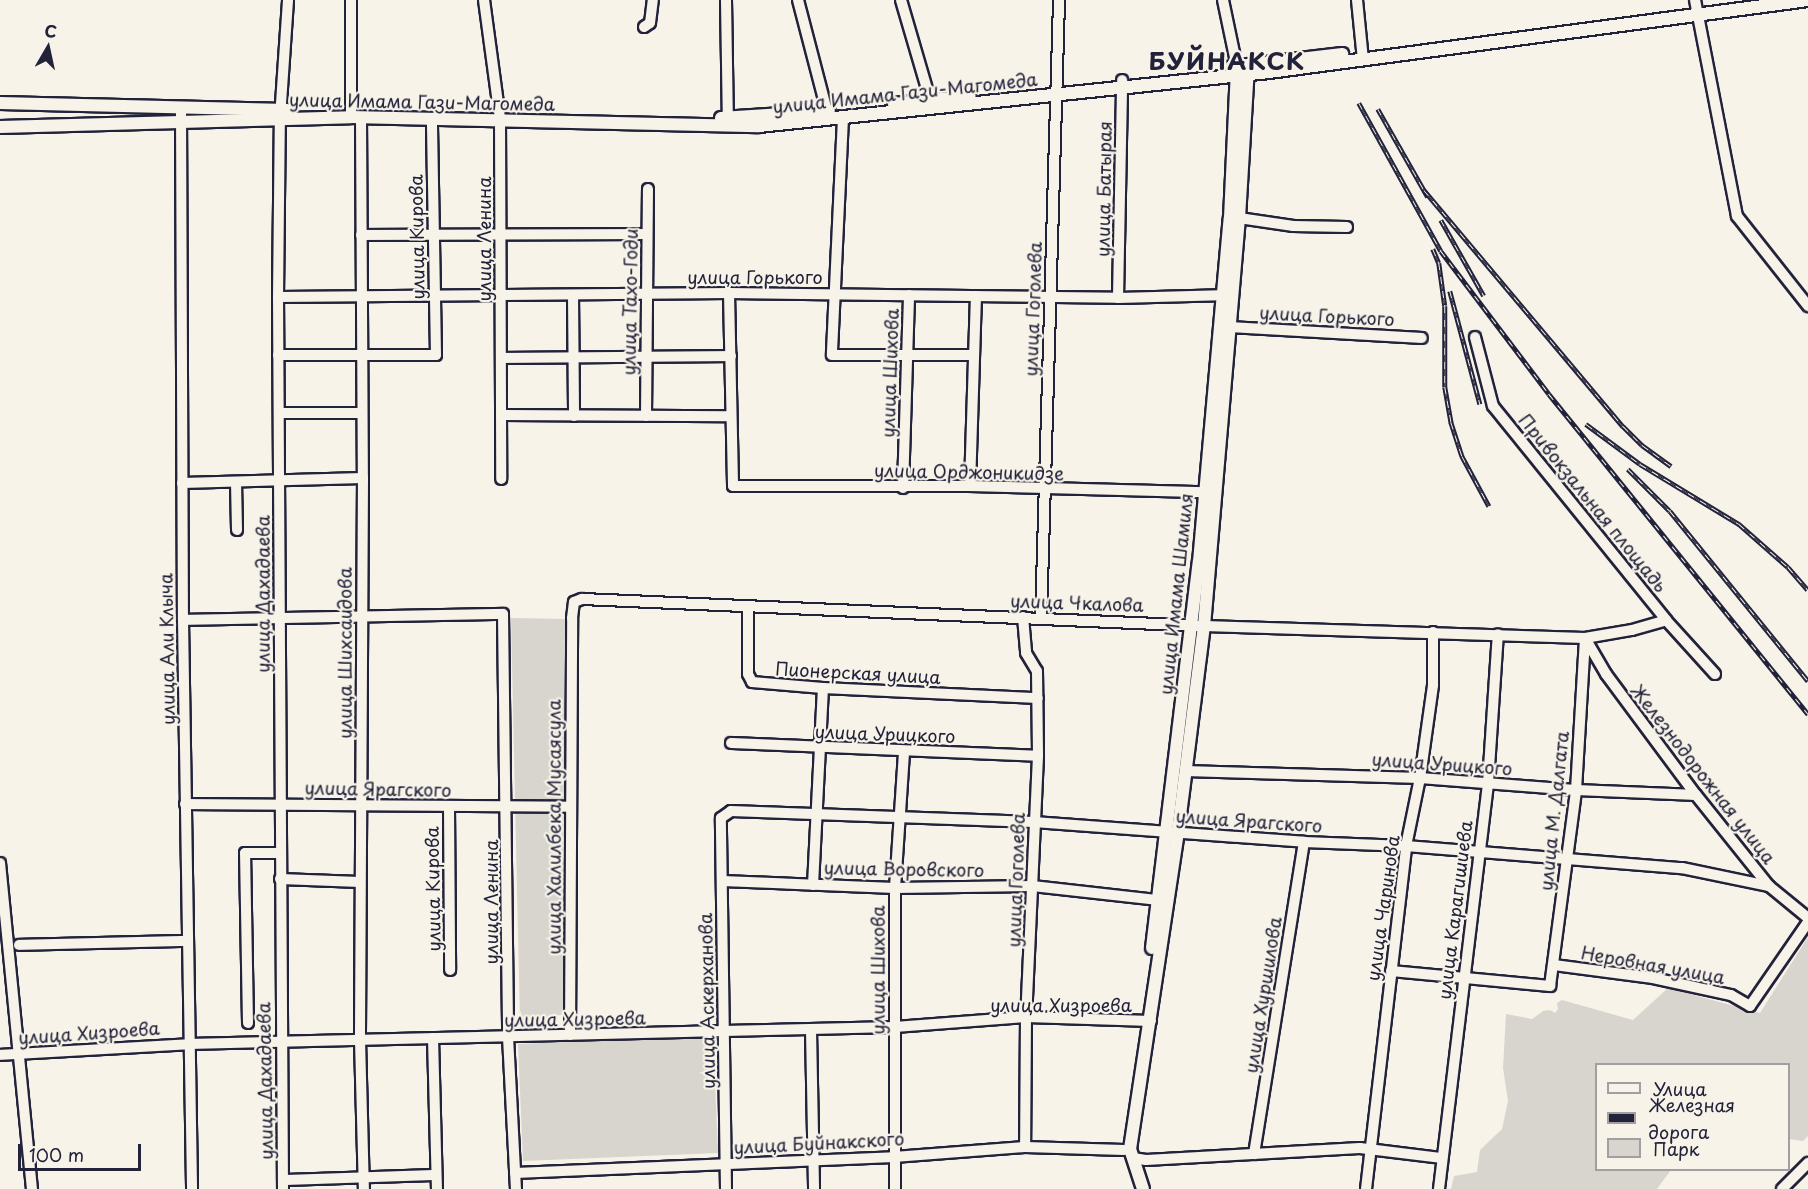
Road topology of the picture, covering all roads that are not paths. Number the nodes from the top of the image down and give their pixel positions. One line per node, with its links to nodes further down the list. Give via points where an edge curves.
1 (288, 0): 21 (street, улица Дахадаева)
2 (351, 0): 23 (street, улица Шихсаидова)
3 (484, 0): 25 (street, улица Ленина)
4 (653, 0): 14 (street, via 650,23)
5 (726, 0): 28 (street)
6 (798, 0): 24 (street)
7 (901, 0): 20 (street)
8 (1059, 0): 18 (street, улица Гоголева)
9 (1223, 0): 16 (street, улица Имама Шамиля)
10 (1357, 0): 15 (street)
11 (1764, 0): 13 (main road)
12 (1808, 0): 13 (main road)
13 (1696, 8): 15 (main road); 50 (street, via 1737,216)
14 (644, 27)
15 (1363, 56): 16 (main road)
16 (1243, 69): 17 (main road); 31 (main road, улица Имама Шамиля); 42 (main road, улица Имама Шамиля)
17 (1122, 85): 18 (main road); 49 (street, улица Батырая)
18 (1058, 91): 20 (main road); 48 (street, улица Гоголева)
19 (0, 103): 22 (main road)
20 (931, 104): 24 (main road); 27 (main road, улица Имама Гази-Магомеда)
21 (280, 114): 22 (main road, улица Имама Гази-Магомеда); 23 (main road, улица Имама Гази-Магомеда); 46 (street, улица Дахадаева)
22 (181, 115): 29 (main road, улица Имама Гази-Магомеда); 72 (street, улица Али Клыча)
23 (354, 115): 25 (main road); 26 (main road, улица Имама Гази-Магомеда); 33 (street, улица Шихсаидова)
24 (828, 115): 27 (main road, улица Имама Гази-Магомеда); 28 (main road)
25 (500, 117): 26 (main road, улица Имама Гази-Магомеда); 28 (main road); 36 (street, улица Ленина)
26 (432, 118): 35 (street, улица Кирова)
27 (843, 118): 38 (street)
28 (728, 122)
29 (0, 127)
30 (648, 189): 34 (street, улица Тахо-Годи)
31 (1239, 218): 32 (street, via 1293,226); 42 (main road, улица Имама Шамиля)
32 (1347, 227)
33 (361, 234): 35 (street); 47 (street, улица Шихсаидова)
34 (647, 234): 36 (street); 40 (street, улица Тахо-Годи)
35 (432, 235): 36 (street); 43 (street, улица Кирова)
36 (500, 235): 44 (street, улица Ленина)
37 (729, 293): 38 (street, улица Горького); 40 (street, улица Горького); 58 (street)
38 (833, 294): 41 (street, улица Горького); 56 (street, via 832,356)
39 (573, 295): 40 (street, улица Горького); 44 (street, улица Горького); 60 (street)
40 (645, 295): 61 (street, улица Тахо-Годи)
41 (909, 295): 45 (street, улица Горького); 56 (street, улица Шихова)
42 (1228, 295): 49 (street, улица Горького); 51 (main road, улица Имама Шамиля); 76 (main road, улица Имама Шамиля)
43 (434, 296): 44 (street, улица Горького); 47 (street, улица Горького); 54 (street, улица Кирова, via 436,355)
44 (500, 296): 59 (street, улица Ленина)
45 (976, 296): 48 (street, улица Горького); 57 (street)
46 (278, 297): 47 (street, улица Горького); 55 (street, улица Дахадаева)
47 (361, 297): 54 (street, улица Шихсаидова)
48 (1048, 297): 49 (street, улица Горького); 75 (street, улица Гоголева)
49 (1118, 298)
50 (1808, 306)
51 (1230, 327): 53 (street, улица Горького); 86 (main road, улица Имама Шамиля)
52 (1475, 337): 85 (street, Привокзальная площадь, via 1493,406)
53 (1422, 338)
54 (362, 354): 55 (street); 63 (street, улица Шихсаидова)
55 (278, 355): 62 (street, улица Дахадаева)
56 (906, 355): 57 (street); 74 (street, улица Шихова)
57 (973, 355): 73 (street)
58 (731, 356): 61 (street); 67 (street)
59 (502, 358): 60 (street); 64 (street, улица Ленина)
60 (573, 358): 61 (street); 65 (street)
61 (645, 359): 66 (street, улица Тахо-Годи)
62 (279, 413): 63 (street); 70 (street, улица Дахадаева)
63 (362, 414): 68 (street, улица Шихсаидова)
64 (503, 415): 65 (street); 69 (street, улица Ленина)
65 (574, 416): 66 (street)
66 (646, 416): 67 (street)
67 (730, 416): 74 (street, улица Орджоникидзе, via 732,486)
68 (363, 478): 70 (street); 79 (street, улица Шихсаидова)
69 (501, 479)
70 (279, 480): 71 (street); 82 (street, улица Дахадаева)
71 (236, 482): 72 (street); 77 (street)
72 (182, 483): 84 (street, улица Али Клыча)
73 (970, 486): 74 (street, улица Орджоникидзе); 75 (street, улица Орджоникидзе)
74 (903, 488)
75 (1046, 489): 76 (street, улица Орджоникидзе); 83 (street, улица Гоголева)
76 (1205, 492): 86 (main road, улица Имама Шамиля)
77 (237, 530)
78 (748, 607): 80 (street, улица Чкалова); 81 (street, улица Чкалова, via 582,599 574,602); 91 (street, Пионерская улица, via 748,674 752,682)
79 (361, 615): 82 (street); 104 (street, улица Шихсаидова); 106 (street, улица Ленина, via 503,614)
80 (1023, 617): 83 (street, улица Чкалова); 92 (street, улица Гоголева, via 1026,654 1037,671)
81 (572, 618): 107 (street, улица Халилбека Мусаясула)
82 (280, 619): 84 (street); 103 (street, улица Дахадаева)
83 (1041, 619): 86 (street, улица Чкалова)
84 (183, 620): 102 (street, улица Али Клыча)
85 (1666, 620): 89 (street, улица Чкалова); 90 (street, Привокзальная площадь)
86 (1198, 625): 87 (street, улица Чкалова); 97 (main road, улица Имама Шамиля); 112 (main road, улица Имама Шамиля)
87 (1432, 632): 88 (street, улица Чкалова); 98 (street, улица Чаринова, via 1433,685)
88 (1498, 634): 89 (street, улица Чкалова); 99 (street, улица Карагишиева)
89 (1585, 638): 100 (street, улица М. Далгата); 101 (street, Железнодорожная улица, via 1606,674)
90 (1715, 674)
91 (823, 688): 92 (street, Пионерская улица); 94 (street)
92 (1038, 698): 96 (street, улица Гоголева)
93 (731, 743): 94 (street, улица Урицкого)
94 (820, 748): 95 (street, улица Урицкого); 109 (street)
95 (904, 751): 96 (street, улица Урицкого); 110 (street, улица Шихова)
96 (1038, 756): 111 (street, улица Гоголева)
97 (1185, 771): 98 (street, улица Урицкого); 112 (main road, улица Имама Шамиля)
98 (1420, 778): 99 (street, улица Урицкого); 114 (street, улица Чаринова)
99 (1488, 783): 100 (street, улица Урицкого); 115 (street, улица Карагишиева)
100 (1576, 790): 101 (street, улица Урицкого); 117 (street, улица М. Далгата)
101 (1696, 795): 124 (street, Железнодорожная улица)
102 (185, 804): 103 (street, улица Ярагского); 129 (street, улица Али Клыча)
103 (280, 804): 104 (street, улица Ярагского); 116 (street, улица Дахадаева)
104 (361, 805): 105 (street, улица Ярагского); 121 (street, улица Шихсаидова)
105 (448, 807): 106 (street, улица Ярагского); 132 (street, улица Кирова)
106 (507, 807): 107 (street, улица Ярагского); 142 (street, улица Ленина)
107 (571, 807): 141 (street, улица Халилбека Мусаясула)
108 (725, 814): 109 (street, улица Ярагского, via 731,811); 120 (street, улица Аскерханова, via 721,818)
109 (817, 816): 110 (street, улица Ярагского); 122 (street)
110 (901, 819): 111 (street, улица Ярагского); 125 (street, улица Шихова)
111 (1034, 822): 112 (street, улица Ярагского); 123 (street, улица Гоголева)
112 (1173, 832): 113 (street, улица Ярагского); 126 (main road, улица Имама Шамиля); 136 (main road, улица Имама Шамиля)
113 (1304, 842): 114 (street, улица Ярагского); 152 (street, улица Хуршилова)
114 (1406, 846): 115 (street, улица Ярагского); 133 (street, улица Чаринова)
115 (1479, 852): 117 (street, улица Ярагского); 134 (street, улица Карагишиева)
116 (280, 853): 119 (street, улица Дахадаева); 137 (street, via 245,853)
117 (1566, 859): 124 (street, улица Ярагского, via 1682,868); 131 (street, улица М. Далгата)
118 (0, 863): 128 (street)
119 (280, 879): 121 (street); 145 (street, улица Дахадаева)
120 (722, 881): 122 (street, улица Воровского); 140 (street, улица Аскерханова)
121 (360, 882): 144 (street, улица Шихсаидова)
122 (813, 885): 125 (street, улица Воровского)
123 (1033, 886): 125 (street, улица Воровского); 126 (street, улица Воровского); 135 (street, улица Гоголева)
124 (1769, 886): 127 (street, Железнодорожная улица)
125 (895, 888): 138 (street, улица Шихова)
126 (1158, 900): 136 (main road, улица Имама Шамиля)
127 (1808, 920): 131 (street, Неровная улица, via 1750,1006 1731,995 1653,978)
128 (3, 935): 147 (street)
129 (186, 941): 130 (street); 146 (street, улица Али Клыча)
130 (19, 945)
131 (1554, 965): 134 (street, улица М. Далгата, via 1550,987)
132 (450, 970)
133 (1391, 971): 134 (street); 150 (street, улица Чаринова)
134 (1462, 978): 154 (street, улица Карагишиева)
135 (1026, 1017): 136 (street, улица Хизроева); 138 (street, улица Хизроева); 149 (street, улица Гоголева)
136 (1146, 1021): 151 (main road, улица Имама Шамиля)
137 (248, 1023)
138 (895, 1028): 139 (street, улица Хизроева); 153 (street, улица Шихова)
139 (811, 1030): 140 (street, улица Хизроева); 155 (street)
140 (724, 1032): 141 (street, улица Хизроева); 157 (street, улица Аскерханова)
141 (570, 1035): 142 (street, улица Хизроева)
142 (508, 1037): 143 (street, улица Хизроева); 158 (street, улица Ленина)
143 (433, 1038): 144 (street, улица Хизроева); 159 (street)
144 (360, 1040): 145 (street, улица Хизроева); 160 (street, улица Шихсаидова)
145 (281, 1041): 146 (street, улица Хизроева); 161 (street, улица Дахадаева)
146 (188, 1044): 147 (street, улица Хизроева); 163 (street, улица Али Клыча)
147 (18, 1054): 148 (street, улица Хизроева); 162 (street)
148 (0, 1055)
149 (1025, 1147): 151 (street, улица Буйнакского); 153 (street, улица Буйнакского)
150 (1370, 1149): 152 (street, улица Буйнакского); 154 (street, улица Буйнакского); 171 (street, улица Чаринова)
151 (1128, 1154): 152 (street, улица Буйнакского, via 1146,1160); 169 (main road, улица Имама Шамиля); 170 (main road, улица Имама Шамиля)
152 (1254, 1154)
153 (894, 1157): 155 (street, улица Буйнакского); 168 (street, улица Шихова)
154 (1442, 1158): 172 (street, улица Карагишиева)
155 (814, 1160): 157 (street, улица Буйнакского); 167 (street)
156 (1808, 1163): 173 (street)
157 (726, 1164): 158 (street, улица Буйнакского); 166 (street, улица Аскерханова)
158 (515, 1173): 165 (street, улица Ленина)
159 (436, 1175): 160 (street); 164 (street)
160 (364, 1184): 161 (street)
161 (283, 1185)
162 (32, 1189)
163 (192, 1189)
164 (436, 1189)
165 (516, 1189)
166 (726, 1189)
167 (814, 1189)
168 (895, 1189)
169 (1135, 1189)
170 (1143, 1189)
171 (1366, 1189)
172 (1439, 1189)
173 (1782, 1189)

